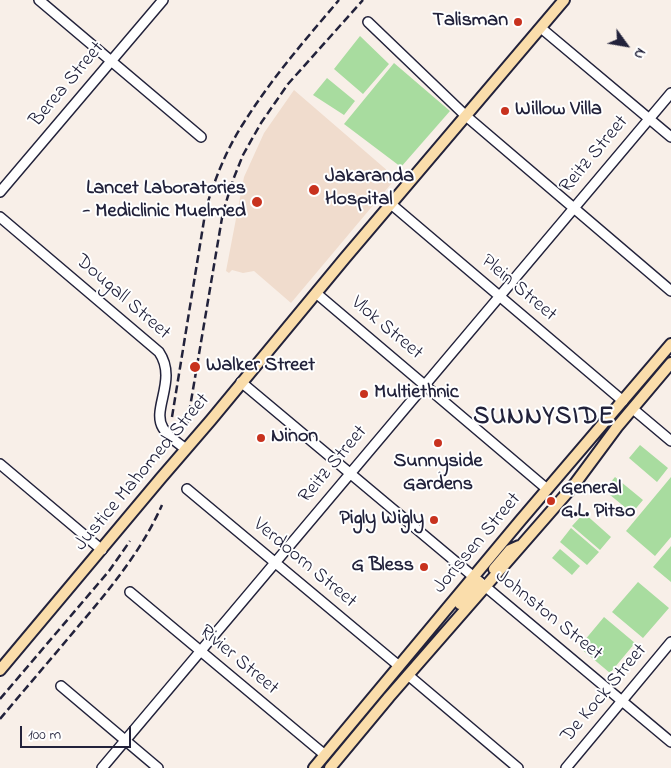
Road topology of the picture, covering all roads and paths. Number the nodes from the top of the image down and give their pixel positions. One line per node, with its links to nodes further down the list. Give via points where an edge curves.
1 (39, 0): 6 (street)
2 (163, 0): 6 (street, Berea Street)
3 (564, 0): 5 (main road, Justice Mahomed Street)
4 (368, 22): 8 (street)
5 (541, 28): 8 (main road, Justice Mahomed Street); 9 (street)
6 (112, 61): 10 (street); 12 (street, Berea Street)
7 (671, 93): 9 (street, Reitz Street)
8 (466, 116): 13 (main road, Justice Mahomed Street); 14 (street)
9 (649, 119): 11 (street); 14 (street, Reitz Street)
10 (201, 137)
11 (671, 137)
12 (0, 192)
13 (391, 204): 17 (main road, Justice Mahomed Street); 18 (street, Plein Street)
14 (574, 208): 16 (street); 18 (street, Reitz Street)
15 (0, 217): 26 (street, Dougall Street, via 160,352 167,371 161,424 166,433)
16 (671, 291)
17 (316, 293): 21 (main road, Justice Mahomed Street); 22 (street, Vlok Street)
18 (499, 296): 22 (street, Reitz Street); 23 (street, Plein Street)
19 (671, 344): 23 (main road, Jorissen Street)
20 (671, 363): 24 (main road, Jorissen Street)
21 (241, 382): 26 (main road, Justice Mahomed Street); 28 (street, Johnston Street)
22 (425, 384): 28 (street, Reitz Street); 30 (street, Vlok Street)
23 (623, 401): 30 (main road, Jorissen Street)
24 (633, 409): 25 (street); 33 (main road, Jorissen Street, via 574,486 523,545)
25 (671, 441)
26 (186, 449): 31 (main road, Justice Mahomed Street)
27 (0, 464): 31 (street)
28 (350, 475): 32 (street, Reitz Street); 33 (street, Johnston Street)
29 (187, 489): 32 (street, Verdoorn Street)
30 (547, 489): 33 (main road, Jorissen Street)
31 (102, 550): 38 (main road, Justice Mahomed Street)
32 (274, 562): 36 (street, Reitz Street); 37 (street, Verdoorn Street)
33 (480, 583): 37 (main road, Jorissen Street); 39 (main road, Jorissen Street); 41 (street, Johnston Street)
34 (130, 592): 36 (street, Rivier Street)
35 (671, 642): 41 (street, De Kock Street)
36 (200, 652): 42 (street, Reitz Street); 44 (street, Rivier Street)
37 (399, 666): 44 (main road, Jorissen Street)
38 (0, 670)
39 (408, 675): 45 (main road, Jorissen Street); 49 (street)
40 (61, 686): 42 (street)
41 (622, 700): 43 (street, Johnston Street); 50 (street, De Kock Street)
42 (124, 740): 46 (street, Reitz Street); 47 (street)
43 (671, 742)
44 (325, 755): 48 (main road, Jorissen Street)
45 (334, 767)
46 (102, 768)
47 (158, 768)
48 (314, 768)
49 (518, 768)
50 (566, 768)

